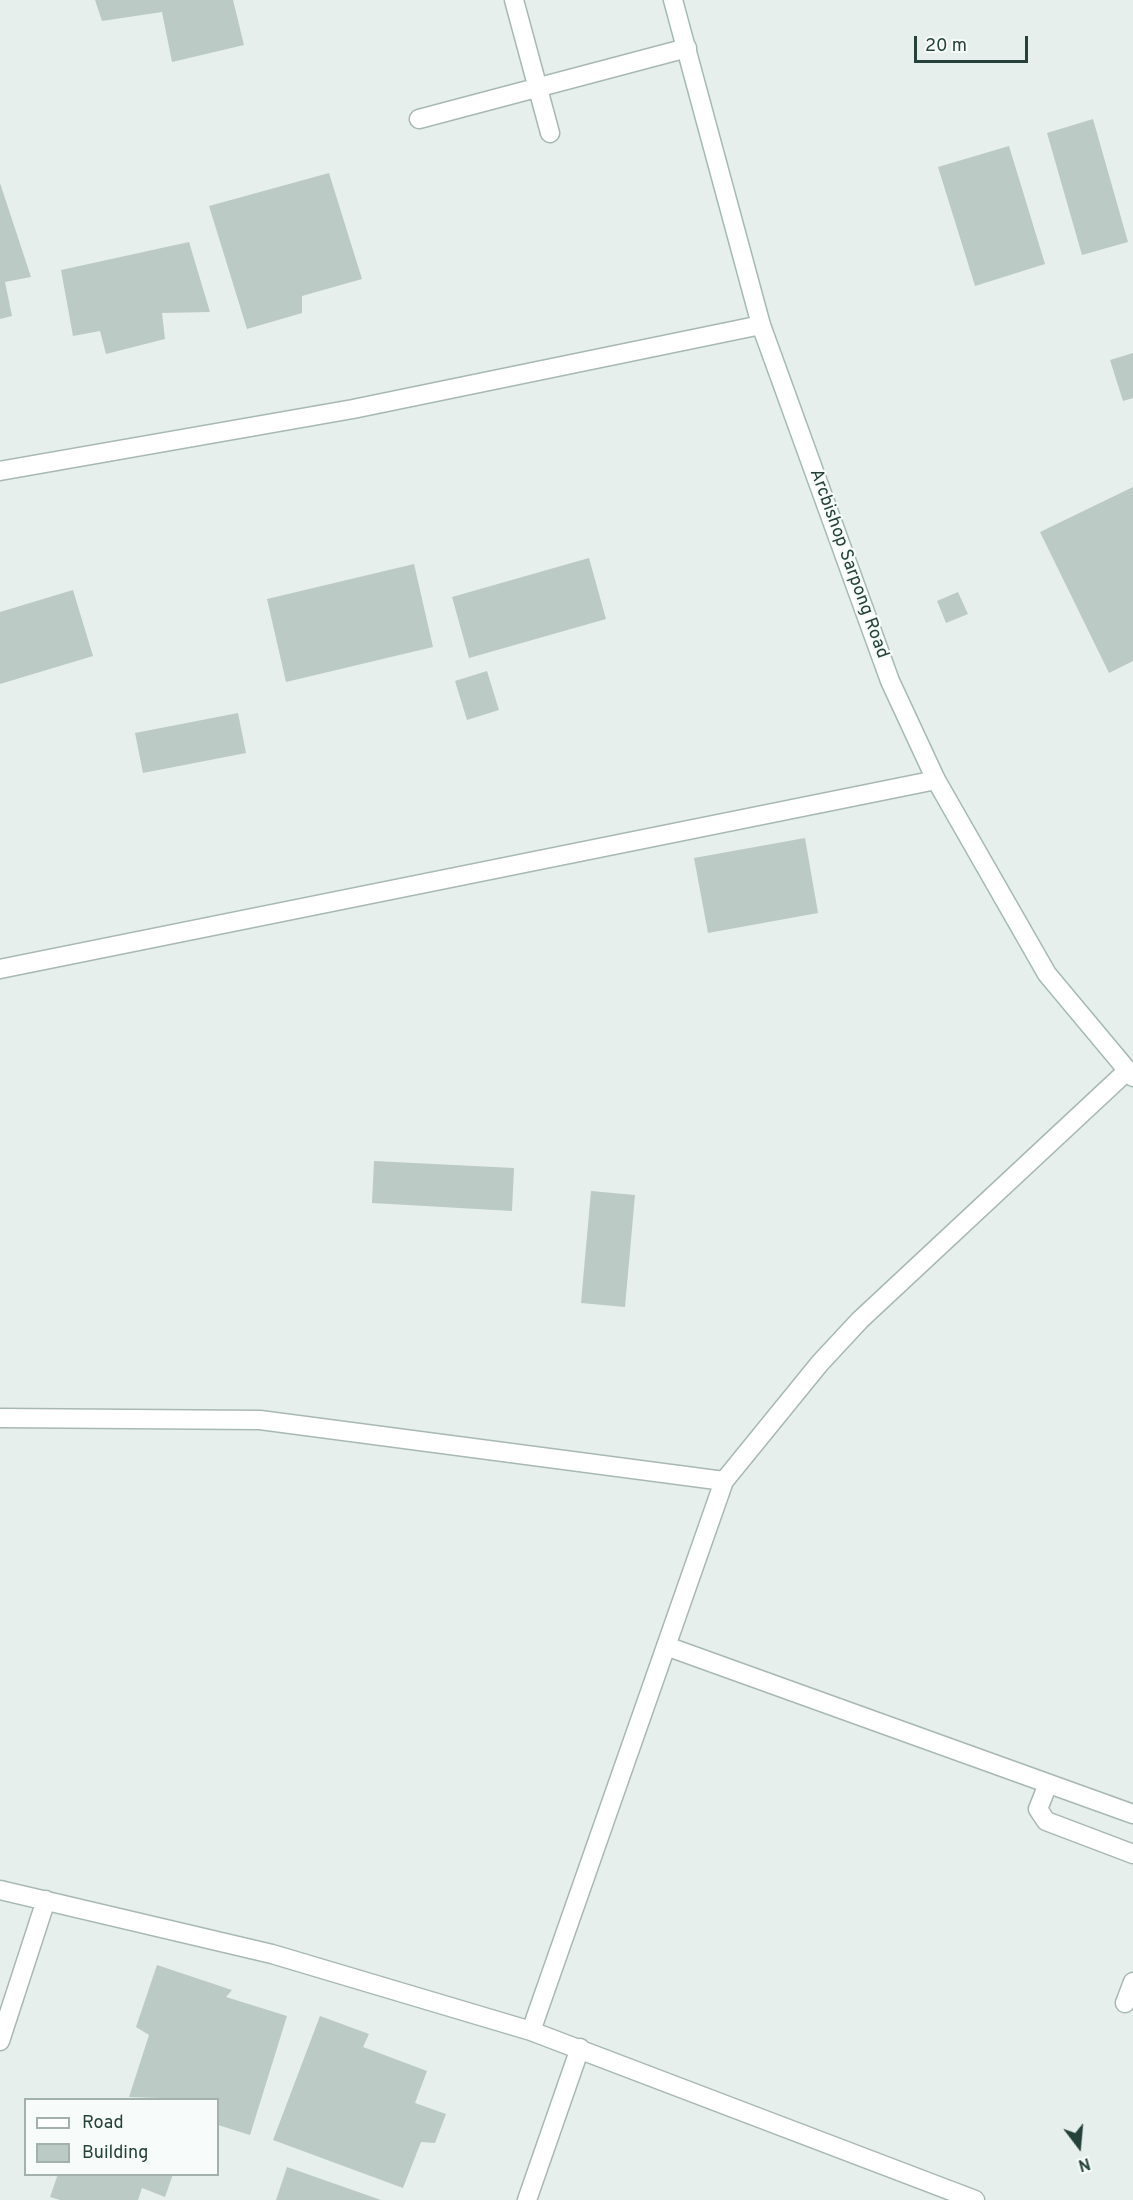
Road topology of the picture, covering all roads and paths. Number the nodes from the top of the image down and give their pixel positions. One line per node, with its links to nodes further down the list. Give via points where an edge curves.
1 (514, 0): 4 (street)
2 (673, 0): 3 (street, Arcbishop Sarpong Road)
3 (687, 48): 4 (street); 7 (street, Arcbishop Sarpong Road)
4 (539, 87): 5 (street); 6 (street)
5 (419, 119)
6 (550, 133)
7 (761, 325): 8 (street, via 353,409); 9 (street, Arcbishop Sarpong Road, via 890,681)
8 (0, 471)
9 (936, 780): 10 (street); 11 (street, Arcbishop Sarpong Road, via 1047,974)
10 (0, 969)
11 (1130, 1074): 13 (street, via 860,1320)
12 (0, 1418): 13 (street, via 260,1420)
13 (724, 1480): 14 (street)
14 (666, 1646): 15 (street); 22 (street)
15 (1048, 1784): 16 (street); 17 (street, via 1038,1809 1046,1821)
16 (1133, 1815)
17 (1133, 1854)
18 (0, 1890): 19 (street)
19 (46, 1900): 22 (street, via 272,1954); 23 (street)
20 (1133, 1982): 21 (street)
21 (1125, 2003)
22 (531, 2031): 24 (street)
23 (0, 2041)
24 (580, 2048): 25 (street); 26 (street)
25 (527, 2200)
26 (975, 2200)

